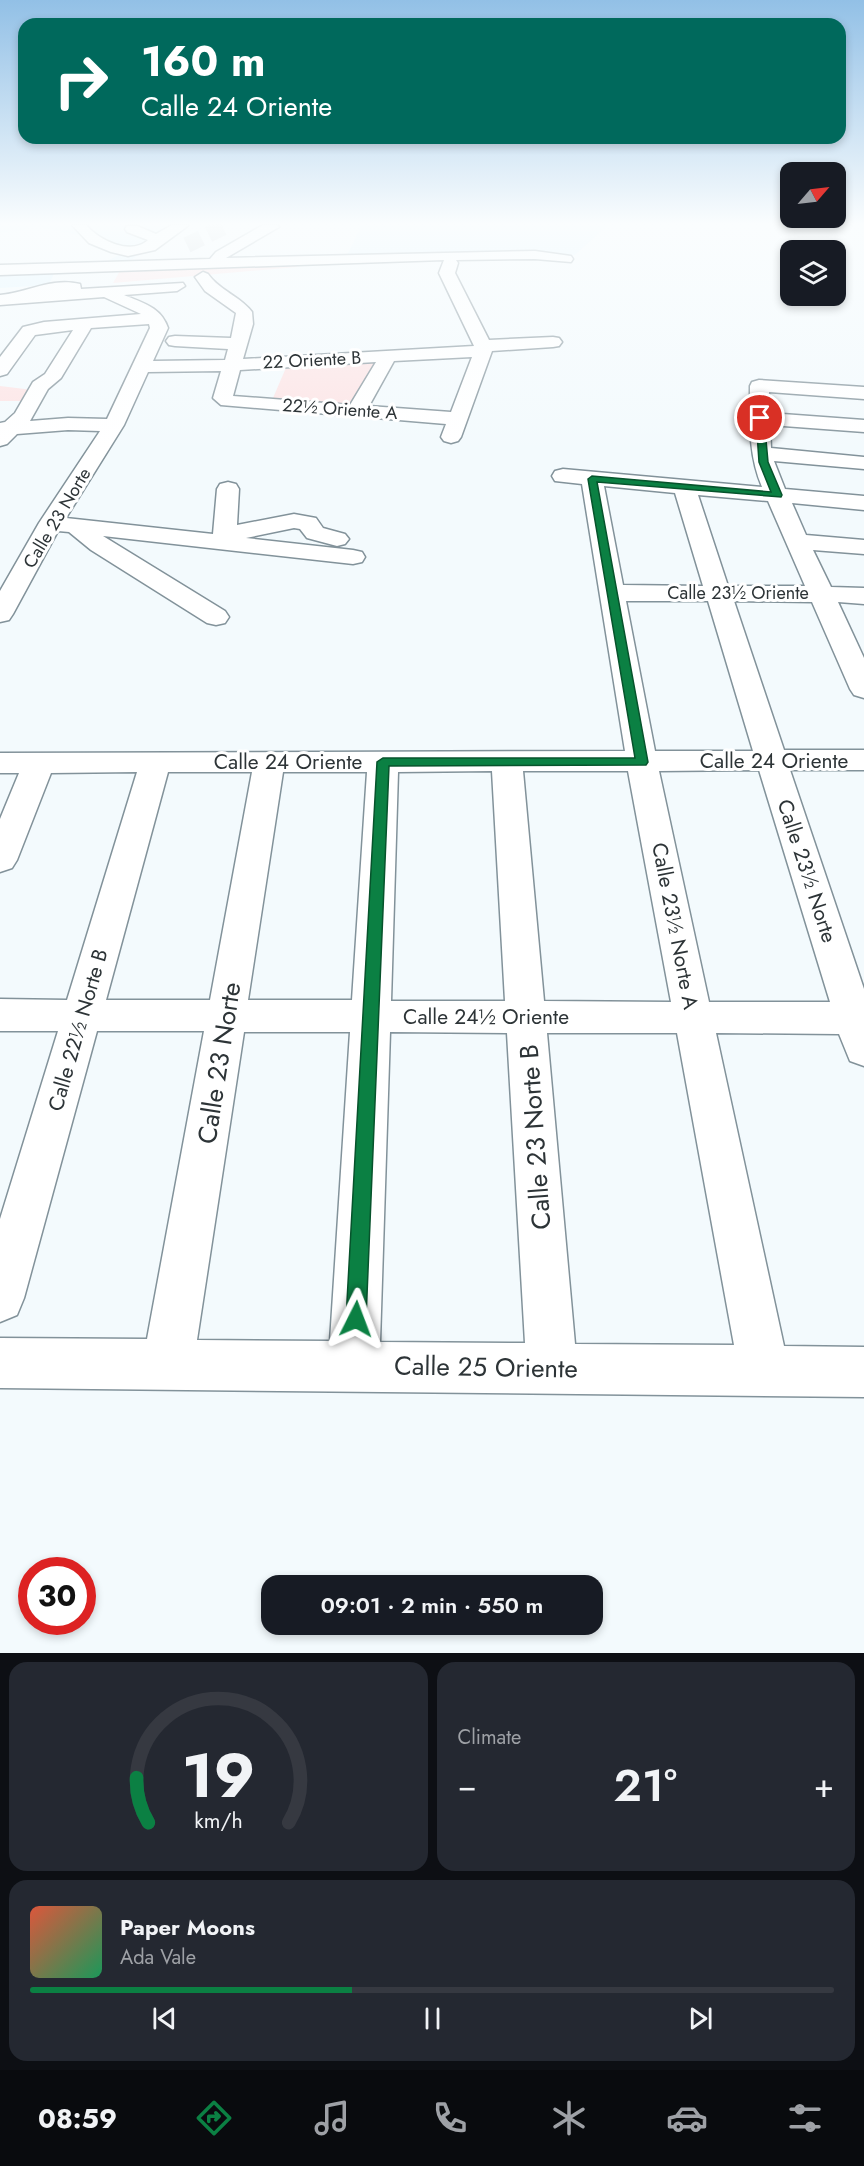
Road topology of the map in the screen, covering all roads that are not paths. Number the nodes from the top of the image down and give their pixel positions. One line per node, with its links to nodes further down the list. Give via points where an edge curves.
1 (131, 302): 4 (street)
2 (234, 302): 10 (street, via 244,312)
3 (461, 302): 11 (street)
4 (155, 318): 5 (street); 14 (street, Calle 23 Norte, via 159,328)
5 (85, 324): 7 (street); 15 (street, via 52,378)
6 (11, 328): 7 (street)
7 (35, 329): 15 (street, via 29,331)
8 (175, 341): 10 (street)
9 (553, 342): 11 (street, 22 Oriente B)
10 (239, 344): 13 (street)
11 (483, 348): 12 (street, 22 Oriente B); 17 (street, 22½ Oriente A, via 454,428)
12 (389, 355): 13 (street, 22 Oriente B); 17 (street)
13 (232, 365): 14 (street, 22 Oriente B); 17 (street, 22½ Oriente A, via 223,398 228,401)
14 (140, 367): 19 (street, Calle 23 Norte)
15 (16, 379): 21 (street, via 23,416)
16 (864, 393): 18 (street, via 759,386)
17 (357, 410)
18 (760, 418): 20 (street); 22 (street)
19 (114, 425): 21 (street, via 62,424); 30 (street, Calle 23 Norte)
20 (864, 426)
21 (3, 432)
22 (764, 462): 23 (street); 28 (street)
23 (864, 463)
24 (563, 476): 25 (street)
25 (592, 479): 26 (street); 35 (street, Calle 23½ Norte A)
26 (684, 487): 28 (street); 36 (street, Calle 23½ Norte)
27 (228, 489): 31 (street)
28 (777, 495): 29 (street); 32 (street)
29 (864, 503)
30 (63, 524): 31 (street); 39 (street, Calle 23 Norte); 40 (street)
31 (224, 539): 33 (street)
32 (798, 541): 34 (street); 37 (street)
33 (328, 545)
34 (864, 547)
35 (612, 593): 36 (street, Calle 23½ Oriente); 46 (street, Calle 23½ Norte A)
36 (718, 593): 37 (street, Calle 23½ Oriente); 43 (street, Calle 23½ Norte)
37 (821, 594): 38 (street, Calle 23½ Oriente); 41 (street)
38 (864, 596)
39 (1, 613)
40 (216, 617)
41 (864, 689)
42 (864, 760): 43 (street, Calle 24 Oriente)
43 (772, 761): 46 (street, Calle 24 Oriente); 58 (street, Calle 23½ Norte)
44 (268, 762): 45 (street, Calle 24 Oriente); 49 (street, Calle 24 Oriente); 54 (street, Calle 23 Norte)
45 (383, 762): 50 (street, Calle 24 Oriente); 55 (street)
46 (642, 762): 50 (street, Calle 24 Oriente); 57 (street, Calle 23½ Norte A)
47 (0, 763): 48 (street, Calle 24 Oriente)
48 (39, 763): 49 (street, Calle 24 Oriente); 51 (street)
49 (155, 763): 53 (street, Calle 22½ Norte B)
50 (507, 763): 56 (street, Calle 23 Norte B)
51 (0, 860)
52 (0, 1015): 53 (street, Calle 24½ Oriente)
53 (82, 1016): 54 (street, Calle 24½ Oriente); 59 (street, Calle 22½ Norte B)
54 (226, 1016): 55 (street, Calle 24½ Oriente); 61 (street, Calle 23 Norte)
55 (370, 1016): 56 (street, Calle 24½ Oriente); 62 (street)
56 (526, 1017): 57 (street, Calle 24½ Oriente); 63 (street, Calle 23 Norte B)
57 (693, 1017): 58 (street, Calle 24½ Oriente); 64 (street, Calle 23½ Norte A)
58 (861, 1028)
59 (0, 1298)
60 (0, 1363): 61 (street, Calle 25 Oriente)
61 (168, 1364): 62 (street, Calle 25 Oriente)
62 (354, 1366): 63 (street, Calle 25 Oriente)
63 (552, 1368): 64 (street, Calle 25 Oriente)
64 (764, 1371): 65 (street, Calle 25 Oriente)
65 (864, 1372)

